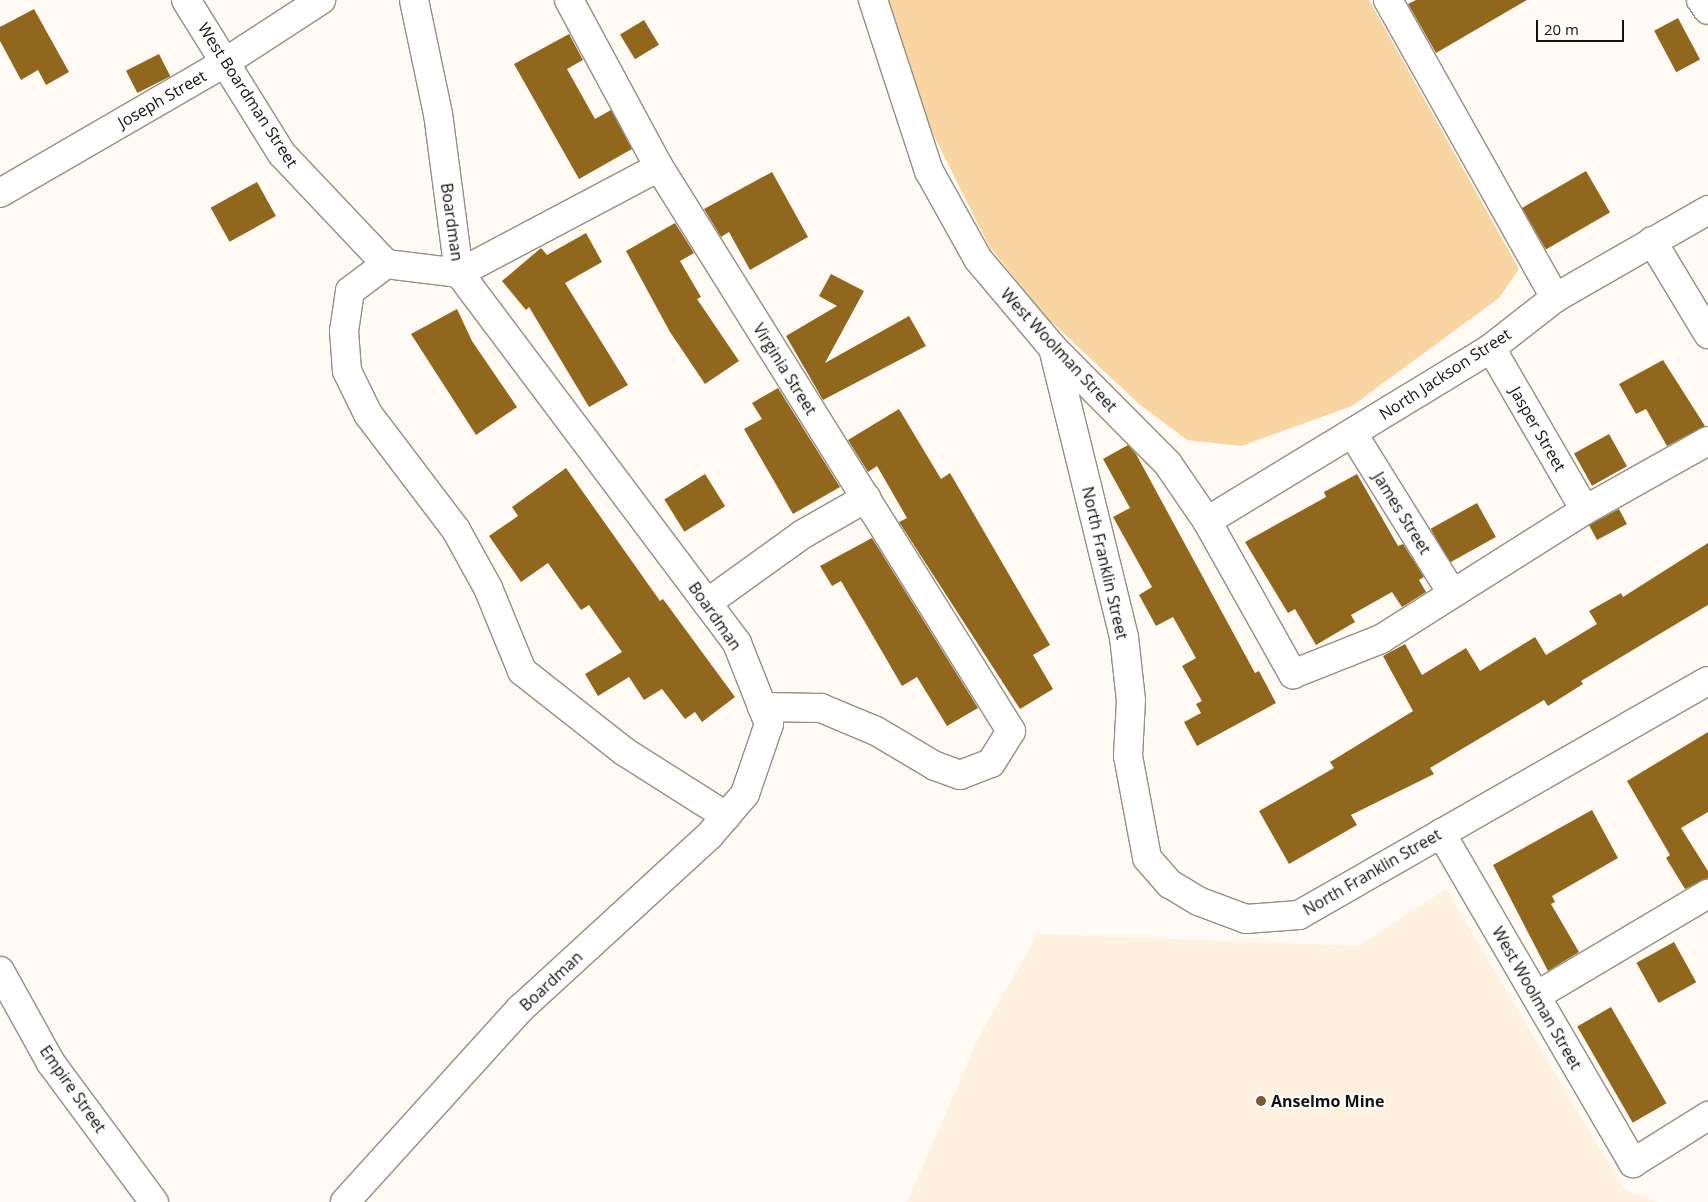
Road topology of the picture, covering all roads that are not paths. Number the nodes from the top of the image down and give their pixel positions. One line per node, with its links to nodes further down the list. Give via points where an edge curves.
1 (186, 0): 9 (street, West Boardman Street)
2 (322, 0): 9 (street, Joseph Street)
3 (414, 0): 15 (street, Boardman, via 438,114)
4 (569, 0): 10 (street, Virginia Street)
5 (873, 0): 18 (street, West Woolman Street, via 913,131 956,222 984,267)
6 (1388, 0): 16 (street)
7 (1701, 0): 8 (street)
8 (1708, 10)
9 (224, 63): 11 (street, Joseph Street); 14 (street, West Boardman Street, via 282,154)
10 (659, 167): 15 (street); 22 (street, Virginia Street)
11 (0, 193)
12 (1708, 210): 13 (street, North Jackson Street)
13 (1652, 242): 16 (street, North Jackson Street); 17 (street)
14 (386, 264): 15 (street); 29 (street, via 350,291 344,331 347,371 368,414 456,530 488,588 522,671 625,752)
15 (460, 273): 26 (street, Boardman)
16 (1555, 298): 19 (street, North Jackson Street)
17 (1708, 334)
18 (1053, 348): 24 (street, West Woolman Street, via 1168,464); 30 (street, North Franklin Street, via 1124,637 1130,700 1128,756 1148,858 1170,884 1198,902 1246,919 1299,915)
19 (1491, 348): 20 (street, North Jackson Street); 23 (street, Jasper Street)
20 (1353, 434): 24 (street, North Jackson Street); 25 (street, James Street)
21 (1708, 441): 23 (street)
22 (866, 498): 26 (street, via 803,534); 28 (street, Virginia Street, via 1011,731 991,763 960,775 935,766 876,731 822,708)
23 (1585, 510): 25 (street)
24 (1207, 521): 25 (street, West Woolman Street, via 1293,674 1381,639)
25 (1452, 593)
26 (707, 603): 28 (street, Boardman, via 737,644)
27 (1708, 681): 30 (street, North Franklin Street)
28 (762, 707): 29 (street, Boardman, via 769,724 745,794)
29 (726, 816): 35 (street, Boardman, via 520,1009)
30 (1441, 833): 33 (street, West Woolman Street)
31 (1708, 894): 33 (street)
32 (0, 971): 36 (street, Empire Street, via 51,1063)
33 (1536, 996): 34 (street, West Woolman Street, via 1633,1163)
34 (1708, 1116)
35 (346, 1201)
36 (154, 1202)

